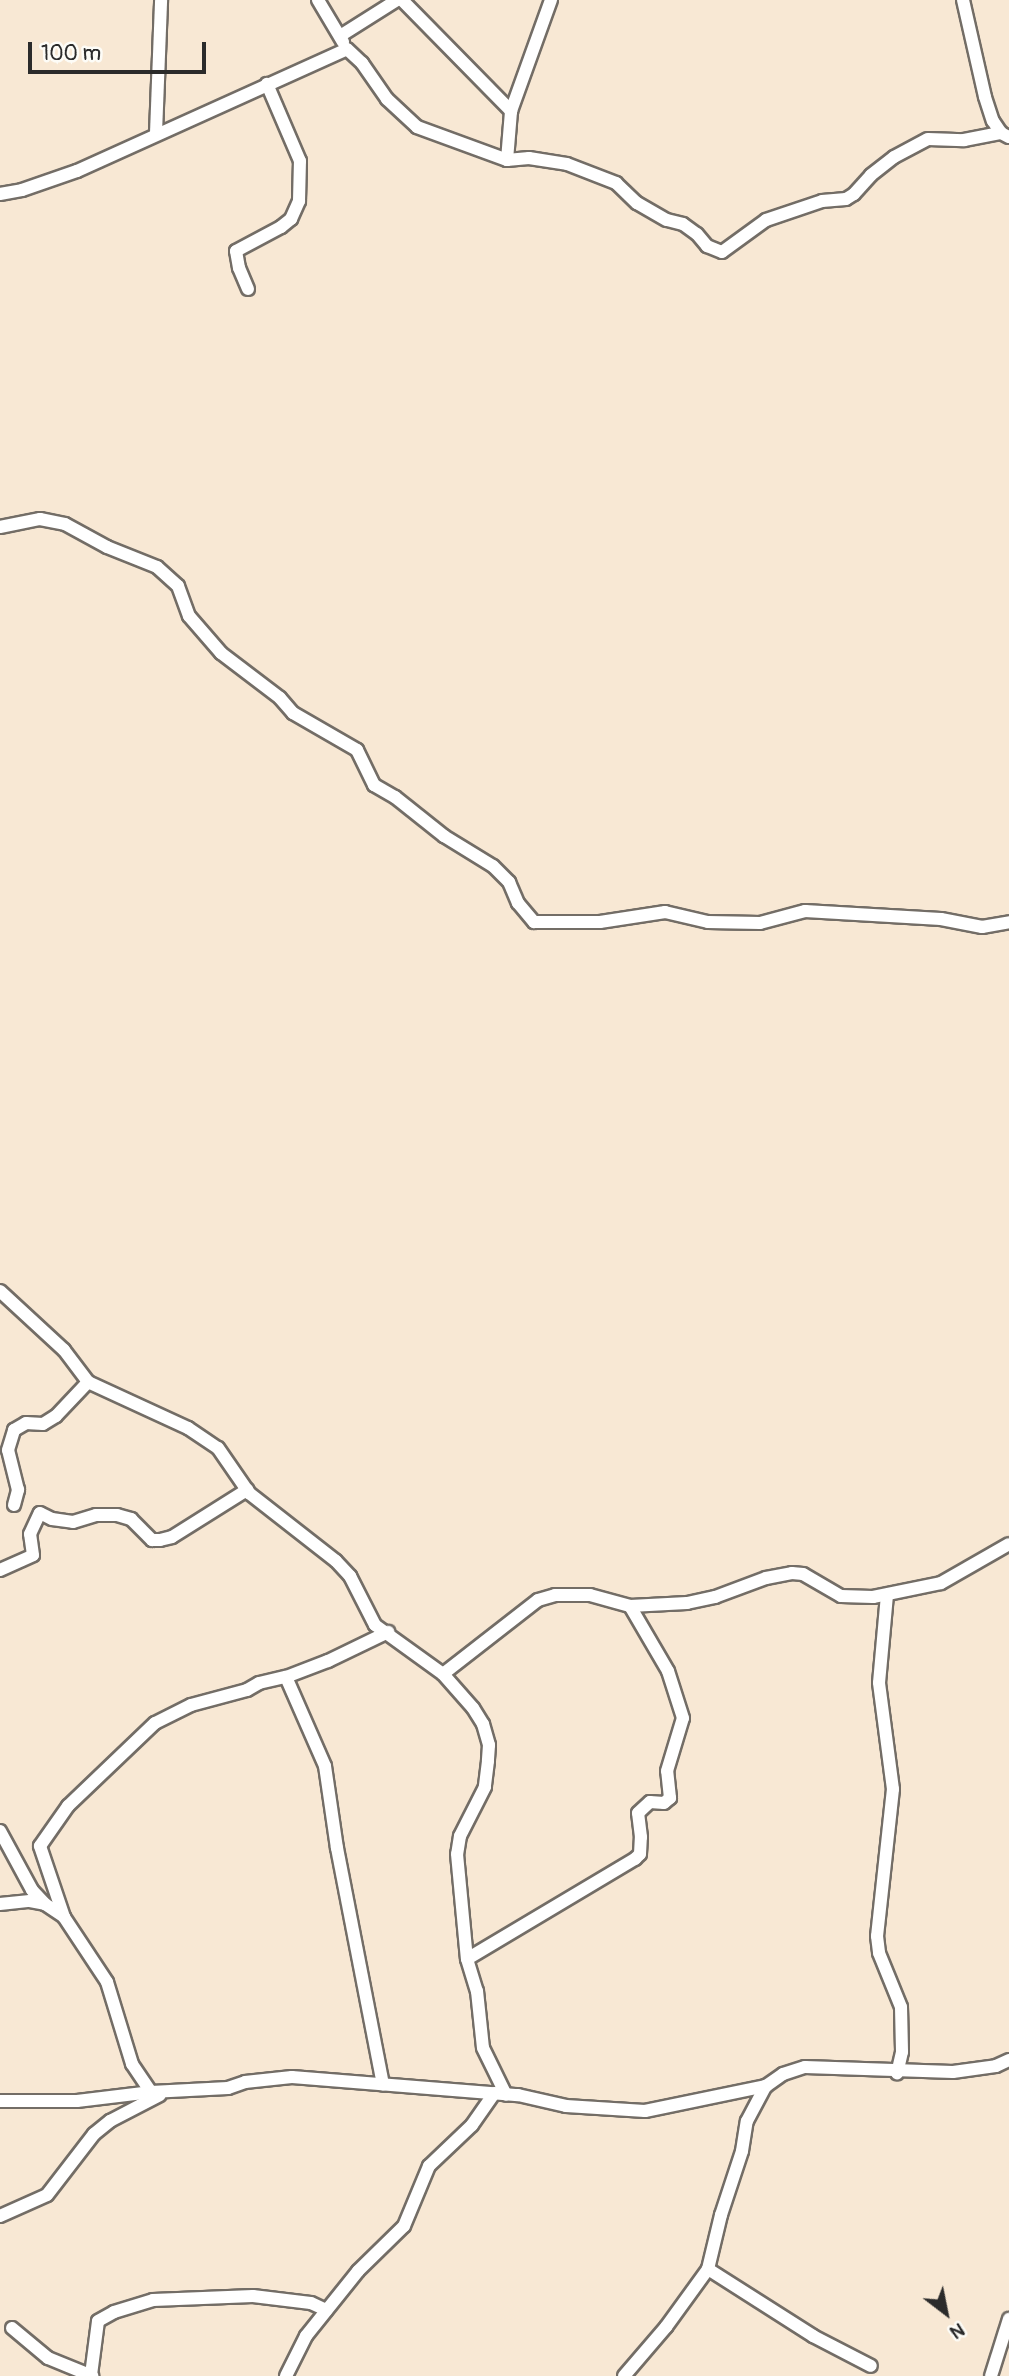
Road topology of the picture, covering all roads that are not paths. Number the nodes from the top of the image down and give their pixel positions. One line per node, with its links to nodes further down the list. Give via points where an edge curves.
1 (161, 0): 10 (street)
2 (318, 0): 6 (street)
3 (400, 0): 6 (street); 9 (street)
4 (551, 0): 9 (street)
5 (963, 0): 11 (street, via 985,97)
6 (340, 36): 7 (street)
7 (347, 49): 8 (street); 12 (street, via 387,99 417,127)
8 (267, 84): 10 (street); 14 (street, via 300,161 299,201 291,219 281,227 236,251)
9 (511, 111): 12 (street)
10 (156, 133): 13 (street, via 77,171)
11 (1005, 135): 12 (street, via 928,139 894,157 846,199 822,201 766,220 722,252 707,246 682,224 637,203 616,183 567,164)
12 (507, 160)
13 (0, 194)
14 (248, 289)
15 (0, 527): 16 (street, via 40,519 65,524 157,567 178,586 190,616 220,653 293,713 357,750 374,785 493,866 534,922 600,922 665,912 708,922 760,923 805,911 942,919 982,927)
16 (1009, 922)
17 (0, 1291): 18 (street, via 64,1350)
18 (88, 1382): 19 (street, via 188,1427 218,1448); 20 (street, via 56,1416 14,1430 8,1450 18,1490)
19 (247, 1490): 22 (street, via 160,1540 152,1540 131,1519 117,1515 72,1522 40,1513 30,1534 33,1555); 25 (street, via 336,1561 350,1576 375,1625)
20 (14, 1505)
21 (1009, 1544): 23 (street, via 941,1583)
22 (0, 1570)
23 (887, 1595): 24 (street, via 841,1596 803,1574 792,1573 687,1603); 34 (street, via 879,1683 893,1789 877,1936 878,1953 901,2007 902,2052)
24 (630, 1606): 26 (street, via 590,1595 538,1600); 32 (street, via 668,1671 683,1718 667,1771 670,1798 663,1803 650,1802 638,1813 640,1854 635,1859)
25 (388, 1632): 26 (street); 27 (street)
26 (443, 1674): 32 (street, via 473,1708 489,1745 485,1787 460,1836 457,1854)
27 (286, 1677): 31 (street, via 191,1705 155,1723 68,1806 40,1846); 35 (street, via 325,1766)
28 (0, 1830): 29 (street, via 32,1890)
29 (46, 1904): 30 (street); 31 (street)
30 (0, 1905)
31 (64, 1917): 37 (street, via 107,1982 132,2064)
32 (467, 1959): 39 (street, via 477,1991 483,2048)
33 (1008, 2062): 34 (street, via 954,2072)
34 (897, 2073): 36 (street, via 864,2067 805,2067)
35 (383, 2085): 38 (street, via 278,2078 228,2088); 39 (street)
36 (766, 2085): 39 (street, via 645,2111 566,2106); 42 (street, via 747,2121)
37 (151, 2092): 38 (street); 40 (street, via 77,2101)
38 (167, 2092): 41 (street, via 94,2134 47,2195)
39 (500, 2094): 43 (street, via 429,2166 404,2226)
40 (0, 2101)
41 (0, 2216)
42 (708, 2269): 46 (street, via 813,2336); 49 (street)
43 (326, 2310): 47 (street, via 312,2302 253,2295 140,2304 98,2321); 48 (street, via 306,2336)
44 (1009, 2319): 50 (street)
45 (12, 2328): 47 (street, via 48,2358)
46 (871, 2365)
47 (91, 2376)
48 (286, 2376)
49 (624, 2376)
50 (990, 2376)

